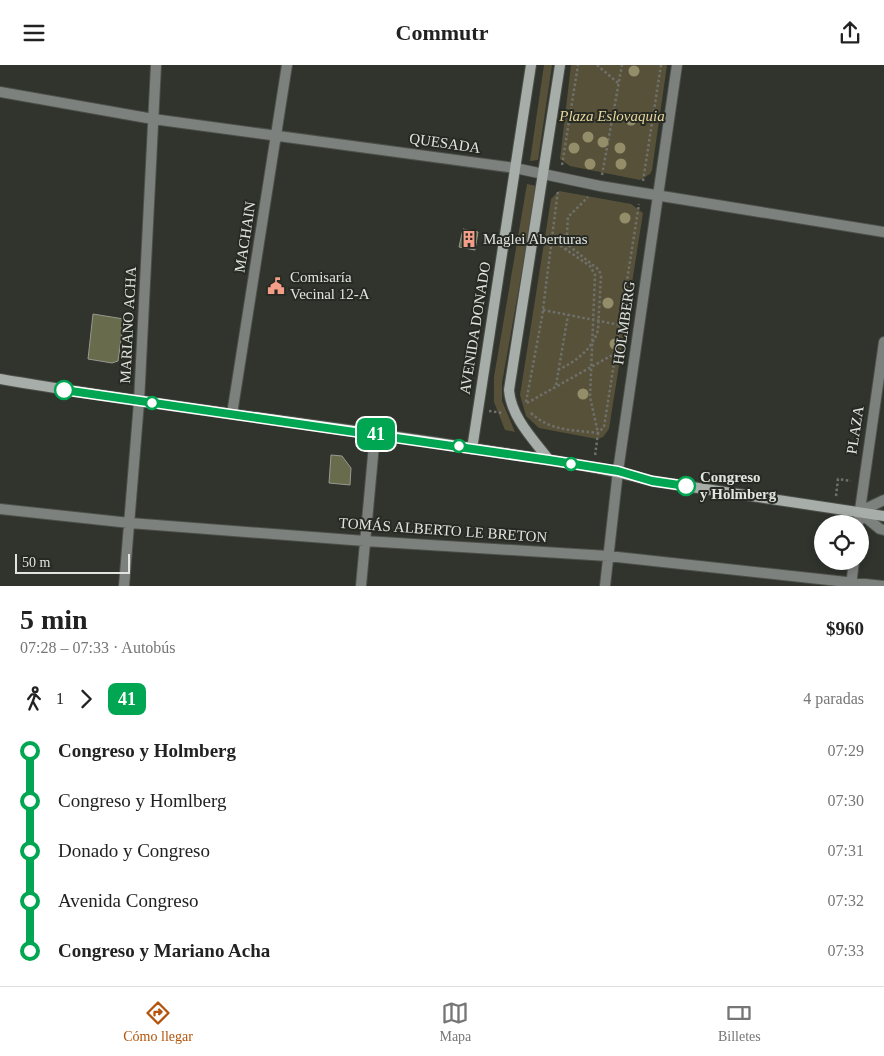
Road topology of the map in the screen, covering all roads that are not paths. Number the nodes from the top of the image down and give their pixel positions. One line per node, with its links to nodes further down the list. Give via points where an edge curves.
1 (156, 65): 7 (street, MARIANO ACHA)
2 (287, 65): 8 (street, MACHAIN)
3 (531, 65): 9 (main road, AVENIDA DONADO)
4 (560, 65): 10 (main road)
5 (677, 65): 11 (street, HOLMBERG)
6 (0, 92): 7 (street, QUESADA)
7 (153, 119): 8 (street, QUESADA); 15 (street, MARIANO ACHA)
8 (276, 136): 9 (street, QUESADA); 16 (street, MACHAIN)
9 (515, 168): 10 (street, QUESADA); 18 (main road, AVENIDA DONADO)
10 (543, 173): 11 (street, QUESADA); 19 (main road, via 510,398 518,419)
11 (657, 195): 12 (street, QUESADA); 20 (street, HOLMBERG)
12 (884, 232)
13 (884, 342): 23 (street, PLAZA)
14 (0, 379): 15 (main road)
15 (139, 402): 16 (main road); 26 (street, MARIANO ACHA)
16 (232, 414): 17 (main road)
17 (375, 433): 18 (main road); 28 (street)
18 (472, 449): 19 (main road)
19 (549, 460): 20 (main road)
20 (618, 471): 23 (main road, via 652,481); 29 (street, HOLMBERG)
21 (884, 500): 23 (street)
22 (0, 509): 26 (street, TOMÁS ALBERTO LE BRETON)
23 (859, 512): 24 (street, PLAZA); 25 (main road); 27 (street)
24 (859, 515)
25 (884, 516)
26 (130, 523): 28 (street, TOMÁS ALBERTO LE BRETON); 32 (street, MARIANO ACHA)
27 (884, 530)
28 (365, 541): 29 (street, TOMÁS ALBERTO LE BRETON); 33 (street)
29 (608, 556): 31 (street, TOMÁS ALBERTO LE BRETON); 34 (street, HOLMBERG)
30 (853, 570): 31 (street)
31 (851, 584): 35 (street, TOMÁS ALBERTO LE BRETON)
32 (124, 586)
33 (361, 586)
34 (605, 586)
35 (884, 586)

